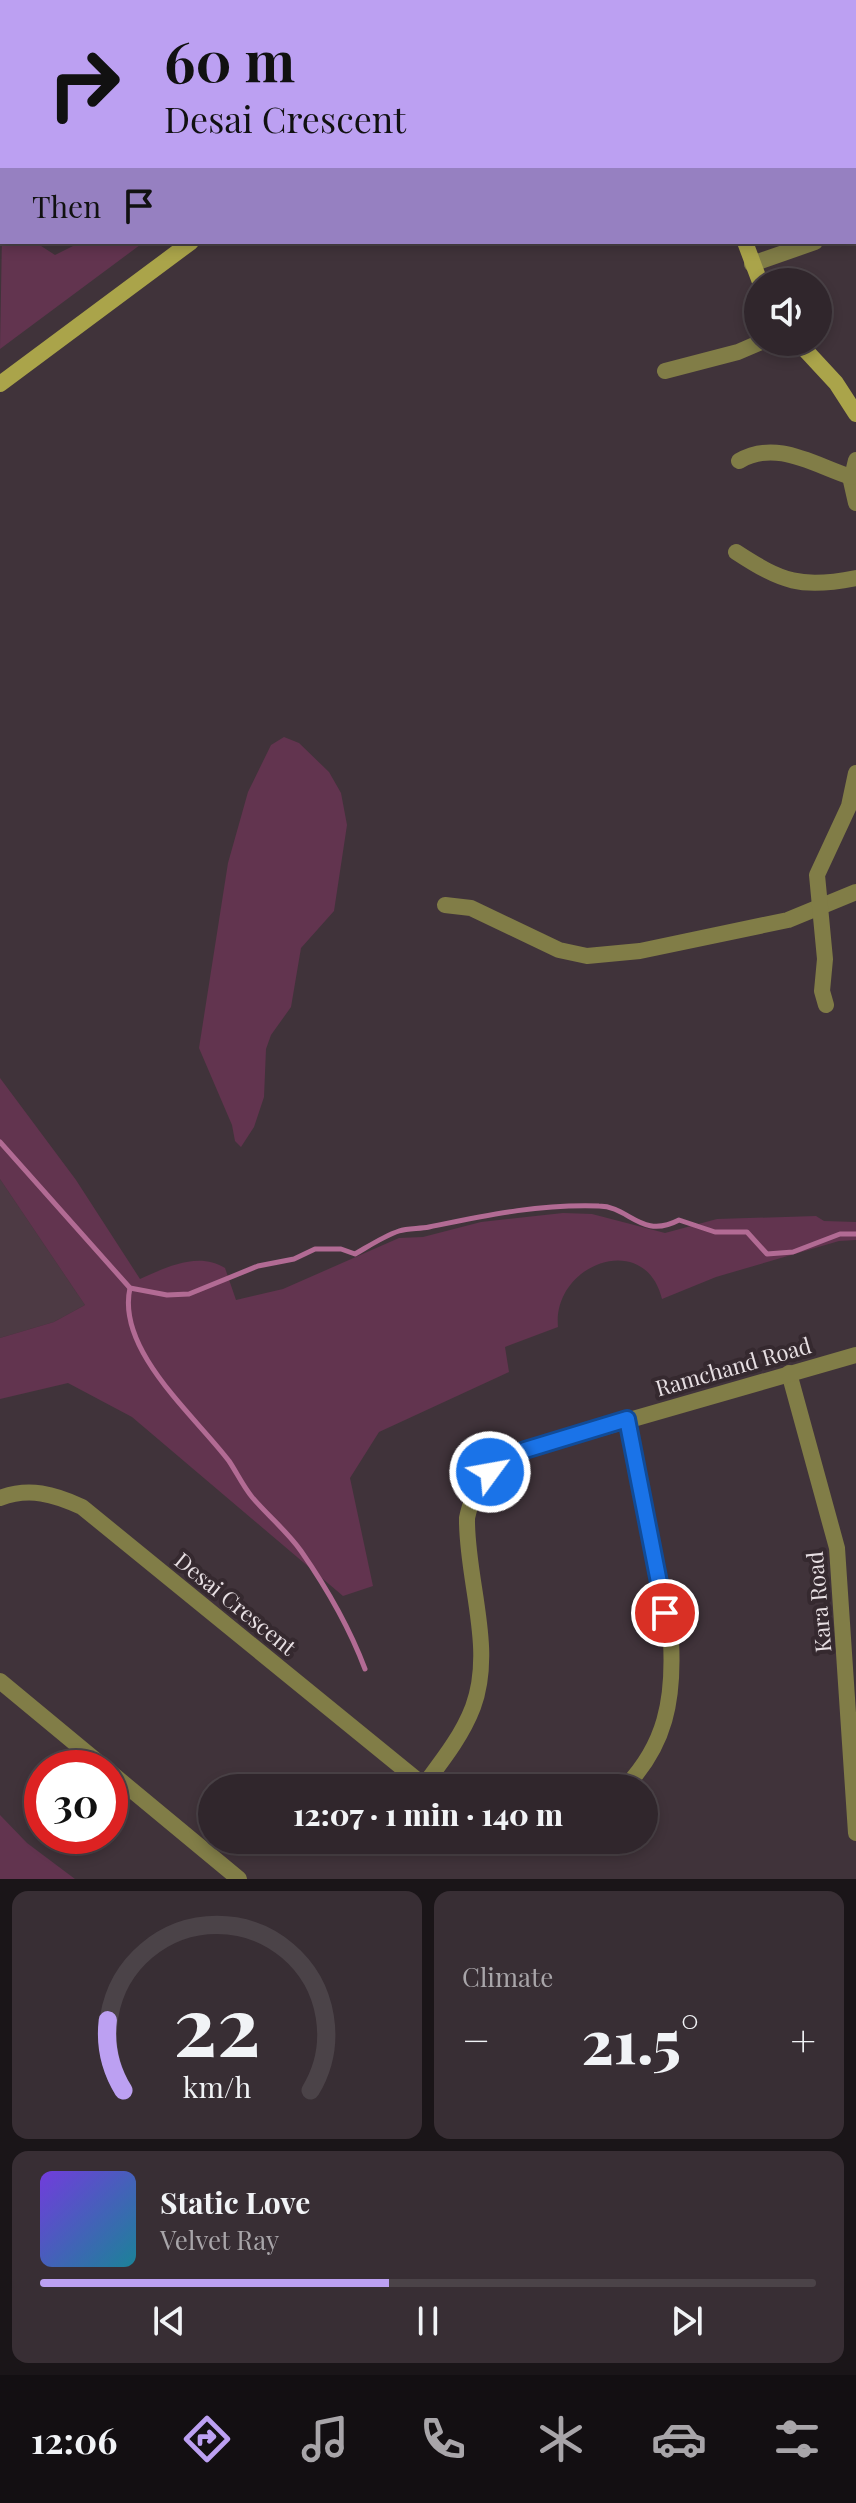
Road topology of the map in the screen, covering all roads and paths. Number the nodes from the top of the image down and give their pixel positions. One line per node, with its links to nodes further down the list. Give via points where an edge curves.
1 (188, 244): 9 (street)
2 (746, 244): 4 (street)
3 (809, 244): 4 (street)
4 (752, 264): 5 (street)
5 (754, 268)
6 (744, 349): 8 (street)
7 (811, 356): 10 (street)
8 (665, 371)
9 (0, 384)
10 (856, 414)
11 (856, 460): 13 (street)
12 (739, 461): 13 (street, via 758,451 781,452)
13 (851, 477): 14 (street)
14 (856, 503)
15 (736, 552): 16 (street, via 804,585)
16 (856, 578)
17 (856, 773): 20 (street, via 849,806 817,875)
18 (856, 892): 20 (street)
19 (445, 905): 20 (street, via 471,908 559,950 587,956 640,951)
20 (821, 909): 21 (street)
21 (826, 1005)
22 (856, 1355): 23 (street, Ramchand Road)
23 (789, 1373): 24 (street, Ramchand Road); 27 (street, Kara Road)
24 (627, 1419): 31 (street, Ramchand Road, via 525,1450 490,1472 475,1489 467,1542 479,1684 462,1729); 32 (street, via 671,1641 672,1671 663,1731)
25 (0, 1498): 30 (street, Desai Crescent, via 49,1494 90,1513)
26 (856, 1547): 27 (street)
27 (837, 1548): 34 (street, Kara Road)
28 (0, 1681): 29 (street)
29 (83, 1750)
30 (410, 1774)
31 (434, 1774)
32 (636, 1774)
33 (128, 1787): 35 (street)
34 (856, 1833)
35 (239, 1879)

